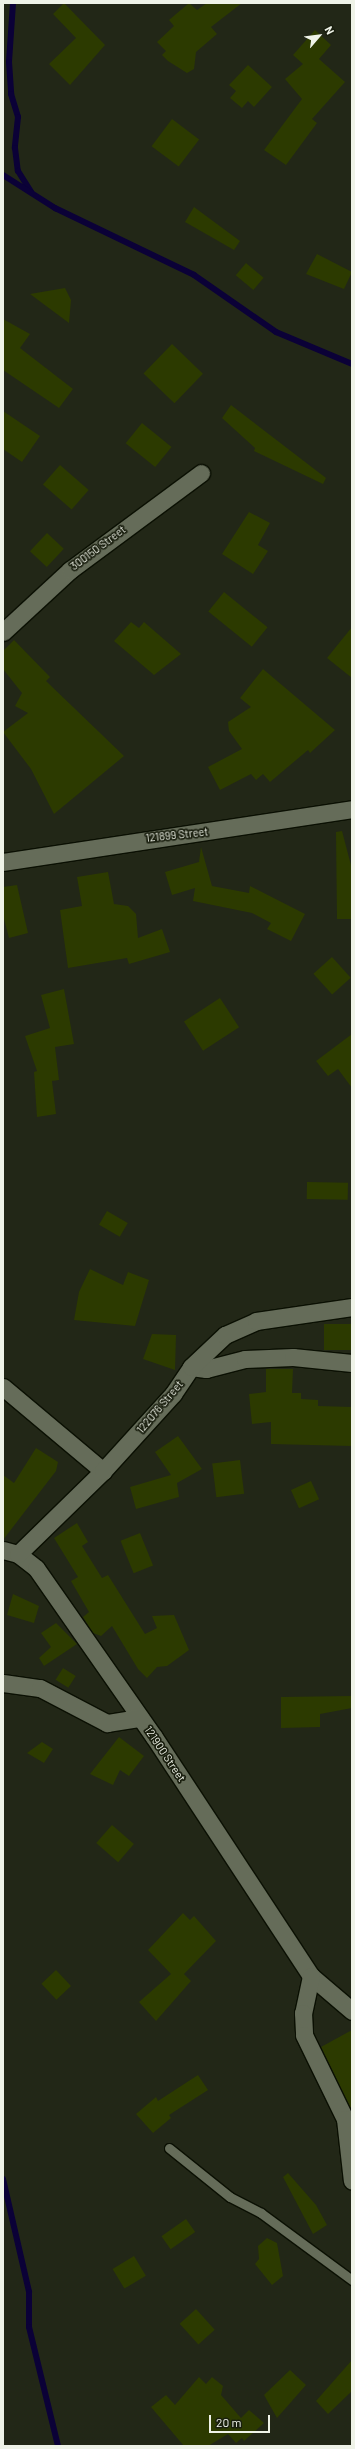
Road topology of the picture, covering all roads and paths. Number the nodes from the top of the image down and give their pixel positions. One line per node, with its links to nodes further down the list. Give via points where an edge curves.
1 (200, 473): 2 (street, 300150 Street, via 70,570)
2 (3, 632)
3 (352, 809): 4 (street, 121899 Street)
4 (3, 862)
5 (352, 1308): 7 (street, 122076 Street, via 246,1324 225,1335)
6 (352, 1363): 7 (street, via 293,1357 245,1359 206,1368)
7 (191, 1366): 9 (street, 122076 Street, via 173,1394)
8 (3, 1387): 9 (street)
9 (103, 1470): 10 (street, 122076 Street)
10 (10, 1552): 12 (street, 121900 Street, via 36,1568)
11 (3, 1683): 12 (street, via 40,1688 107,1723)
12 (140, 1718): 13 (street, 121900 Street)
13 (311, 1976): 14 (street, 121900 Street); 16 (street, via 303,2013 304,2036 344,2119)
14 (352, 2011)
15 (169, 2148): 17 (lane, via 230,2197 261,2213)
16 (352, 2181)
17 (352, 2280)

